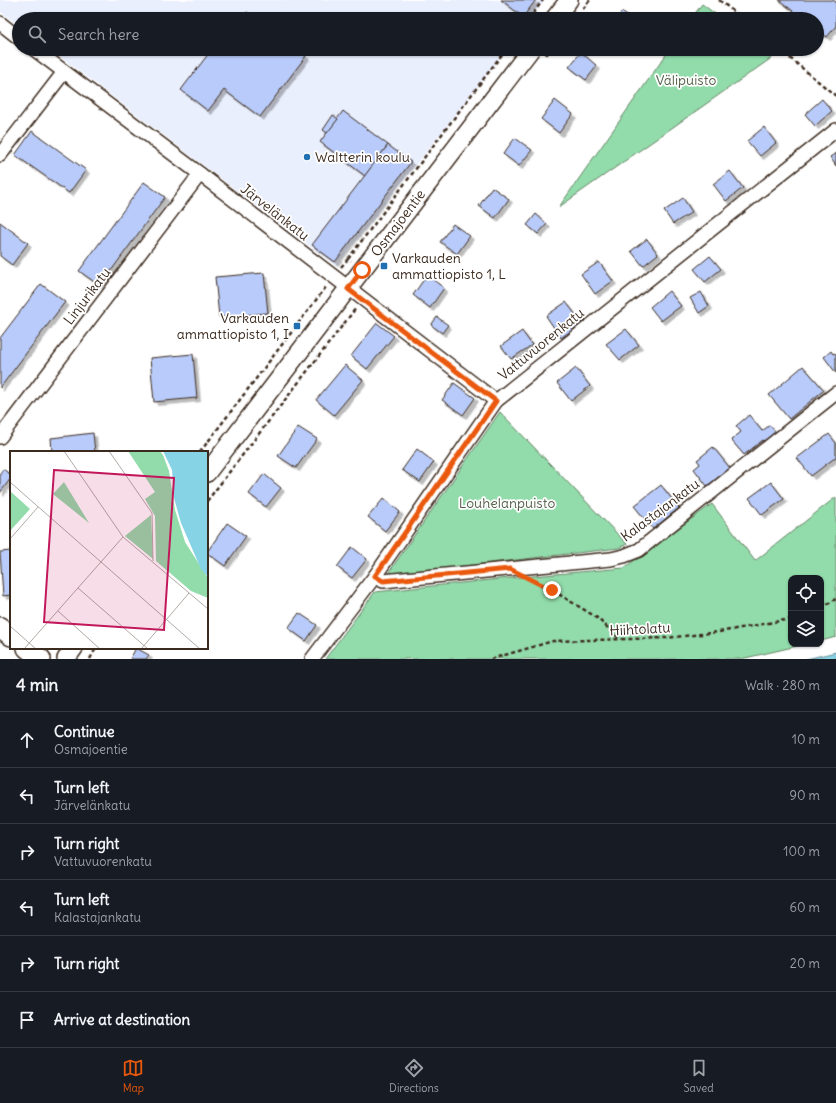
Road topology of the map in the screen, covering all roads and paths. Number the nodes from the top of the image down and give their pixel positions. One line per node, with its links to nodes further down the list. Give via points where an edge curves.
1 (543, 0): 4 (path)
2 (569, 0): 5 (street)
3 (719, 0): 6 (path)
4 (534, 12)
5 (560, 12)
6 (734, 12)
7 (0, 23): 8 (street)
8 (12, 32)
9 (43, 56): 13 (street, Järvelänkatu)
10 (501, 56): 18 (path)
11 (526, 56): 19 (street, Osmajoentie)
12 (787, 56): 14 (path)
13 (64, 72): 16 (street); 17 (street, Järvelänkatu)
14 (836, 96)
15 (836, 130): 21 (street, Vattuvuorenkatu)
16 (0, 155)
17 (200, 174): 19 (street, Järvelänkatu); 22 (street, Linjurikatu)
18 (348, 259)
19 (348, 289): 21 (street, Järvelänkatu); 23 (street, Osmajoentie)
20 (836, 393): 24 (street, Kalastajankatu, via 639,550 611,559)
21 (496, 401): 25 (street, Vattuvuorenkatu)
22 (0, 437)
23 (208, 472)
24 (510, 569): 25 (street, Kalastajankatu, via 383,581); 31 (path, via 552,590 596,617)
25 (375, 576): 38 (street, Vattuvuorenkatu)
26 (836, 598): 27 (path)
27 (824, 606)
28 (788, 620): 31 (path, Hiihtolatu, via 719,632)
29 (0, 627): 30 (main road)
30 (10, 635)
31 (620, 640): 39 (path, Hiihtolatu, via 553,642)
32 (28, 649): 35 (main road)
33 (73, 649): 36 (street)
34 (95, 649): 37 (path)
35 (42, 659)
36 (66, 659)
37 (90, 659)
38 (312, 659)
39 (491, 659)

